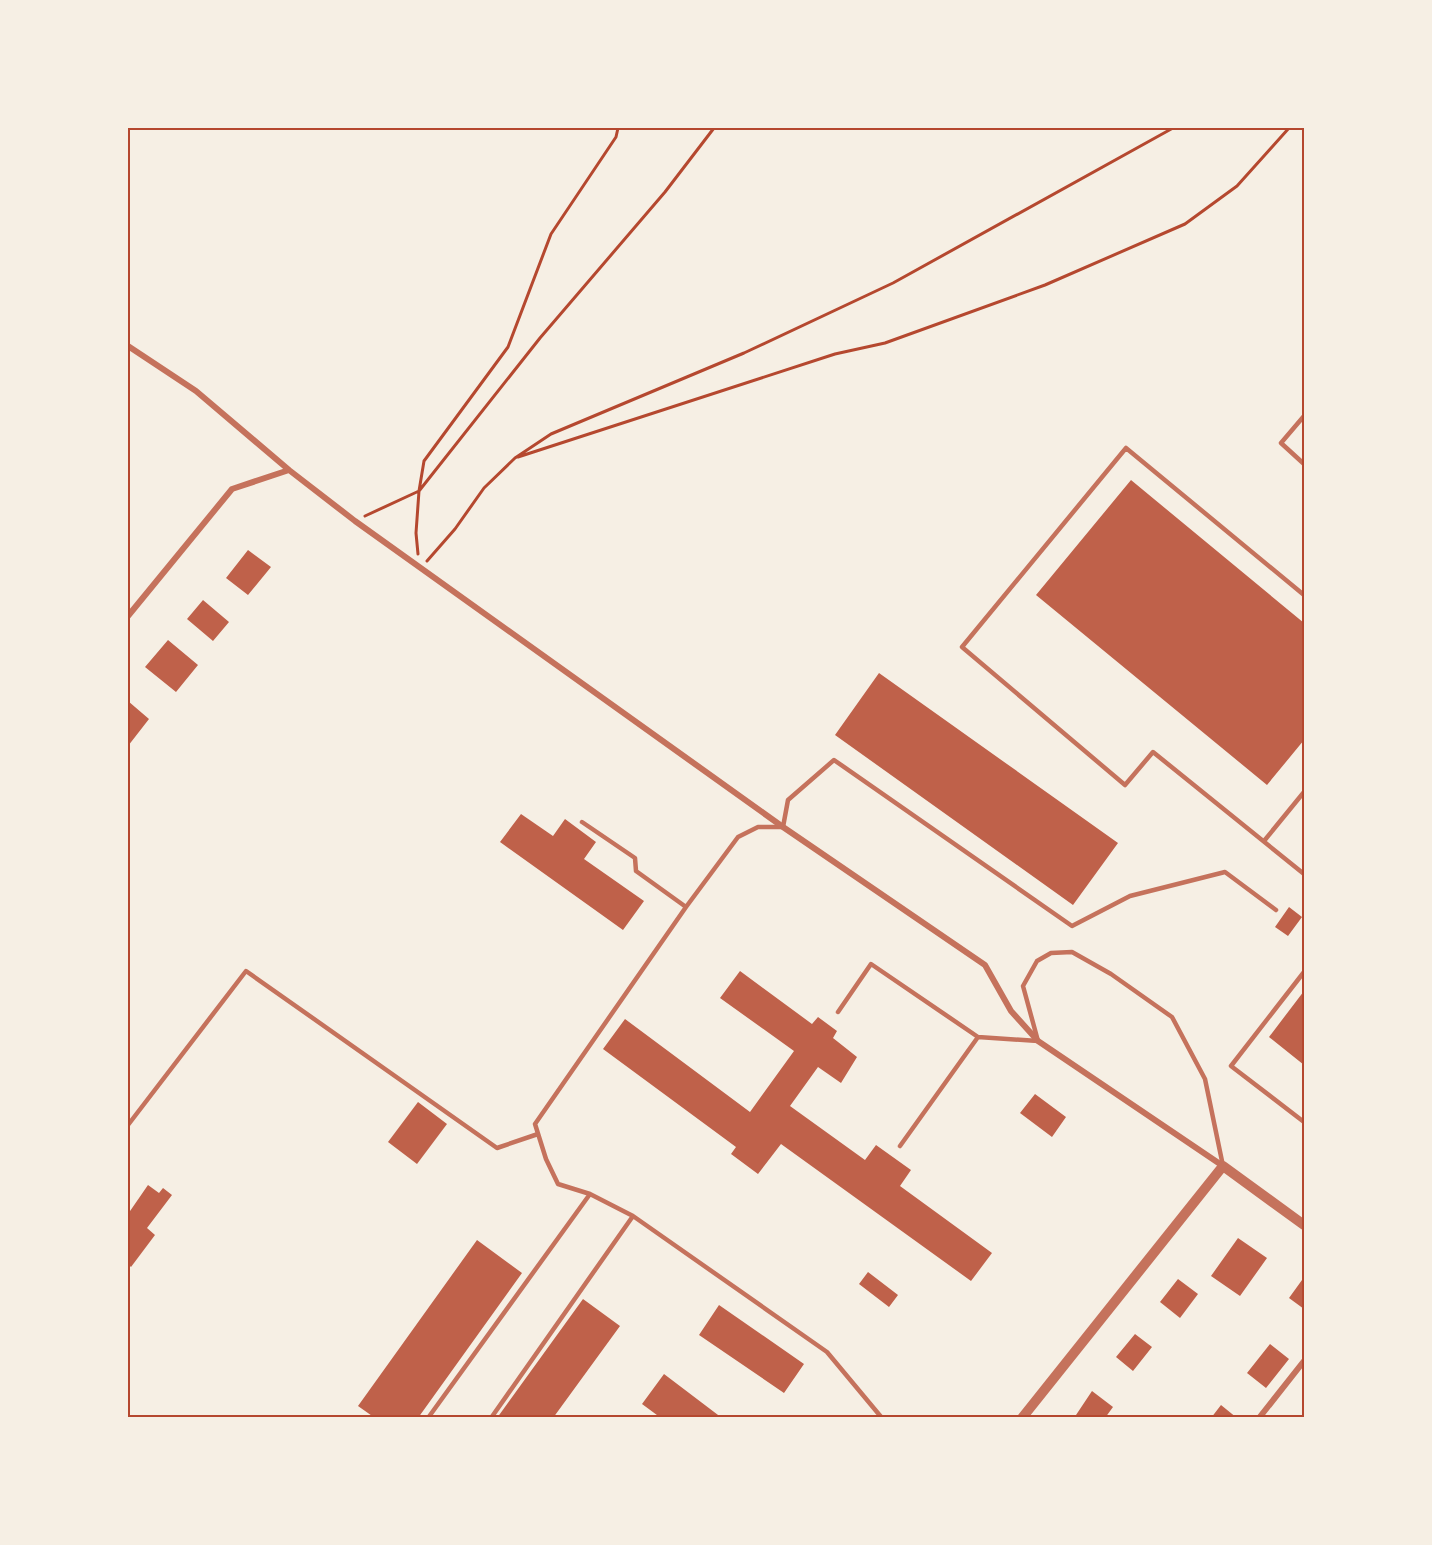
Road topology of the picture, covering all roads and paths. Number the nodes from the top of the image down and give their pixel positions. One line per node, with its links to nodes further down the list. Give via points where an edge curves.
1 (618, 128): 10 (path, via 616,137 551,234 508,347 424,461)
2 (714, 128): 10 (path)
3 (1173, 128): 7 (path, via 893,283 551,434)
4 (1289, 128): 7 (path, via 1237,186 1185,224 1045,285 885,343 835,354)
5 (128, 346): 9 (street, via 196,391)
6 (1305, 416): 8 (lane, via 1281,443)
7 (514, 458): 12 (path, via 484,488 430,559)
8 (1305, 464)
9 (289, 470): 11 (street); 14 (street, via 232,489)
10 (419, 491): 11 (path); 12 (path)
11 (356, 521): 12 (street)
12 (419, 566): 17 (street)
13 (1305, 595): 18 (lane, via 1126,448 962,647 1125,785 1153,752)
14 (128, 616)
15 (1305, 792): 18 (lane)
16 (582, 822): 20 (lane, via 635,858 636,871)
17 (783, 827): 20 (lane, via 758,826 738,837); 21 (lane, via 788,800 834,760 1072,926 1130,896 1225,872); 25 (street, via 985,965 1011,1011)
18 (1264, 841): 19 (lane)
19 (1305, 874)
20 (686, 907): 28 (lane, via 535,1124)
21 (1276, 910)
22 (1305, 972): 26 (lane, via 1231,1066)
23 (838, 1012): 24 (lane, via 871,964)
24 (978, 1037): 25 (lane); 29 (lane)
25 (1038, 1041): 30 (street); 30 (lane, via 1023,986 1037,961 1051,953 1072,952 1139,992 1172,1017 1205,1079)
26 (1305, 1122)
27 (128, 1125): 28 (lane, via 246,971 497,1148)
28 (538, 1134): 31 (lane, via 558,1184)
29 (900, 1146)
30 (1223, 1166): 33 (street); 38 (street)
31 (590, 1194): 32 (lane); 35 (lane)
32 (633, 1216): 36 (lane); 37 (lane, via 827,1352)
33 (1303, 1222)
34 (1305, 1361): 39 (street)
35 (428, 1418)
36 (491, 1418)
37 (882, 1418)
38 (1022, 1418)
39 (1259, 1418)

